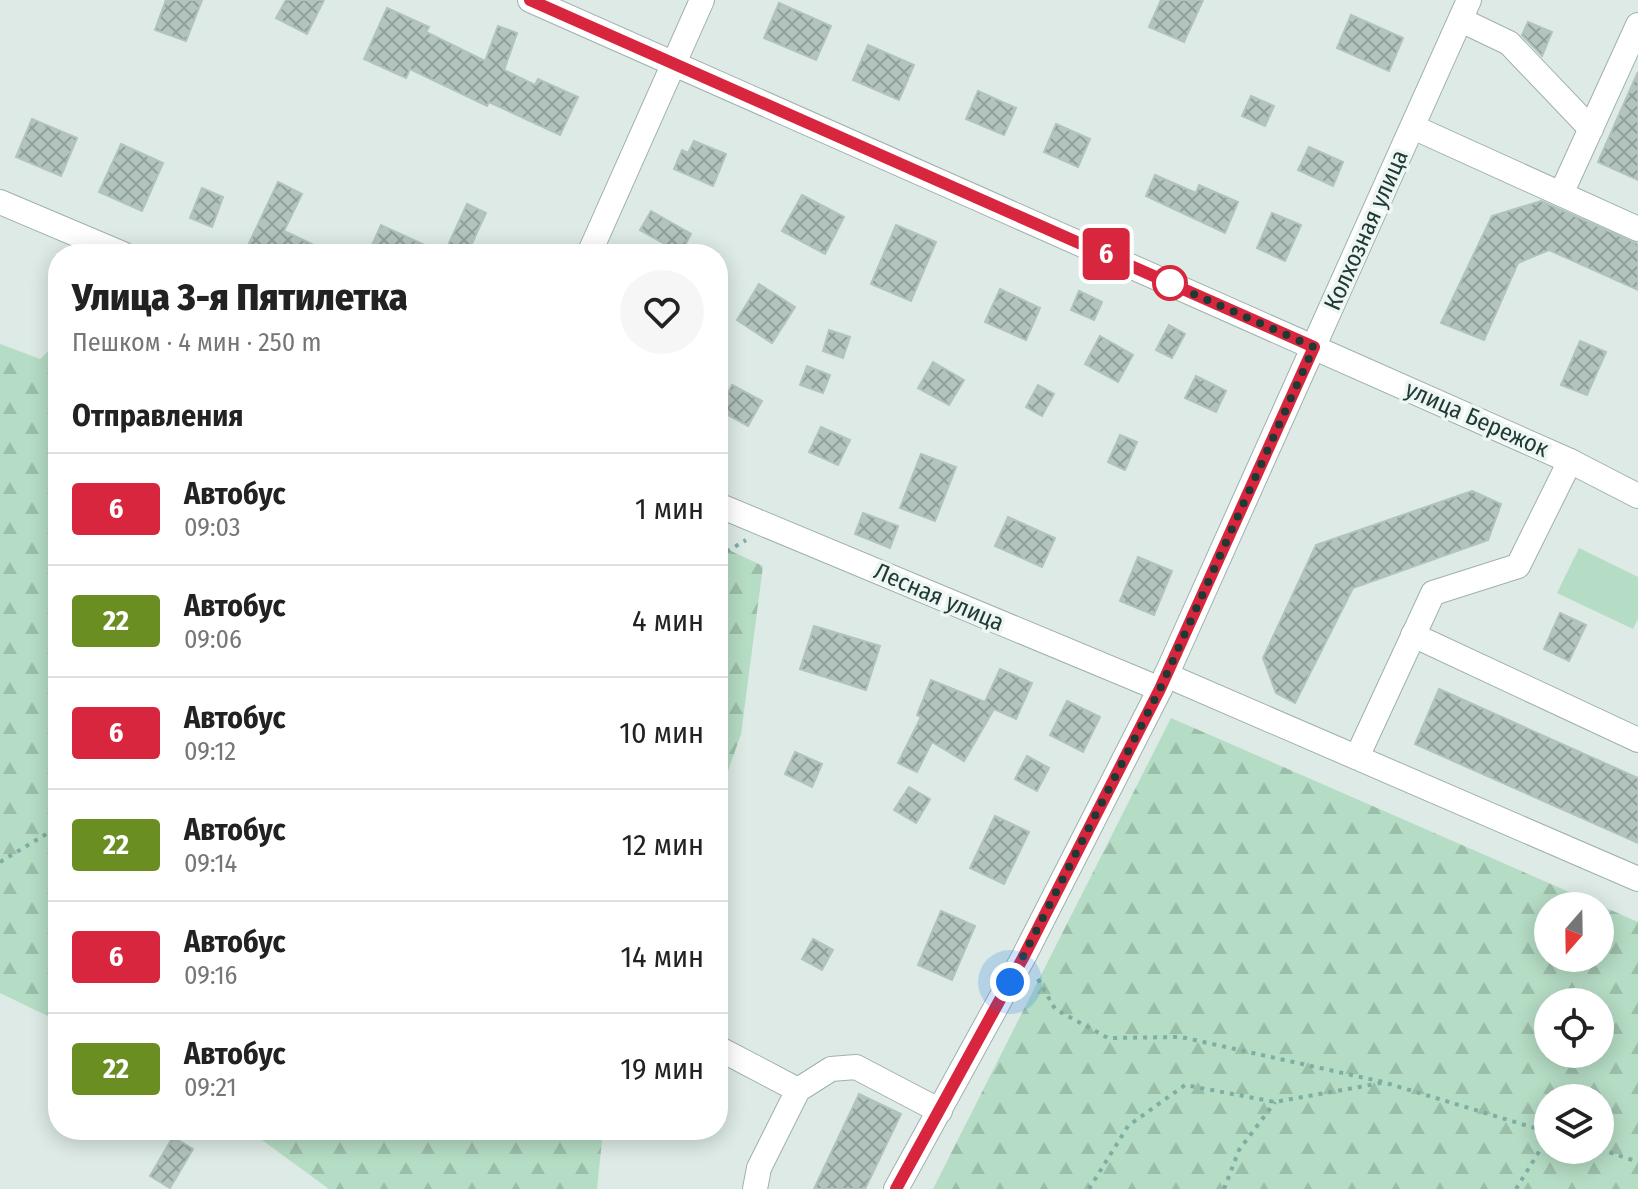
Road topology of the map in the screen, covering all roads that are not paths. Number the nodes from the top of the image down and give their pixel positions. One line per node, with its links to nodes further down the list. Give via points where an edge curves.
1 (530, 0): 5 (street, улица Бережок)
2 (702, 0): 5 (street)
3 (1466, 5): 6 (street, Колхозная улица); 7 (street)
4 (1638, 25): 7 (street)
5 (675, 63): 12 (street); 13 (street, улица Бережок)
6 (1413, 127): 8 (street); 13 (street, Колхозная улица)
7 (1591, 129): 8 (street)
8 (1561, 194): 10 (street)
9 (0, 202): 11 (street)
10 (1638, 229)
11 (99, 244)
12 (594, 244)
13 (1314, 347): 14 (street, улица Бережок); 18 (street, Колхозная улица)
14 (1570, 461): 15 (street, улица Бережок); 17 (street, via 1518,566 1433,593)
15 (1638, 496)
16 (728, 509): 18 (street, Лесная улица)
17 (1413, 635): 19 (street); 20 (street)
18 (1163, 682): 20 (street, Лесная улица); 24 (street, Колхозная улица)
19 (1638, 740)
20 (1357, 757): 21 (street, Лесная улица)
21 (1638, 879)
22 (728, 1053): 23 (street)
23 (798, 1090): 24 (street, via 831,1069 856,1067); 25 (street, via 759,1168)
24 (940, 1111): 26 (street, Колхозная улица)
25 (755, 1189)
26 (896, 1189)

